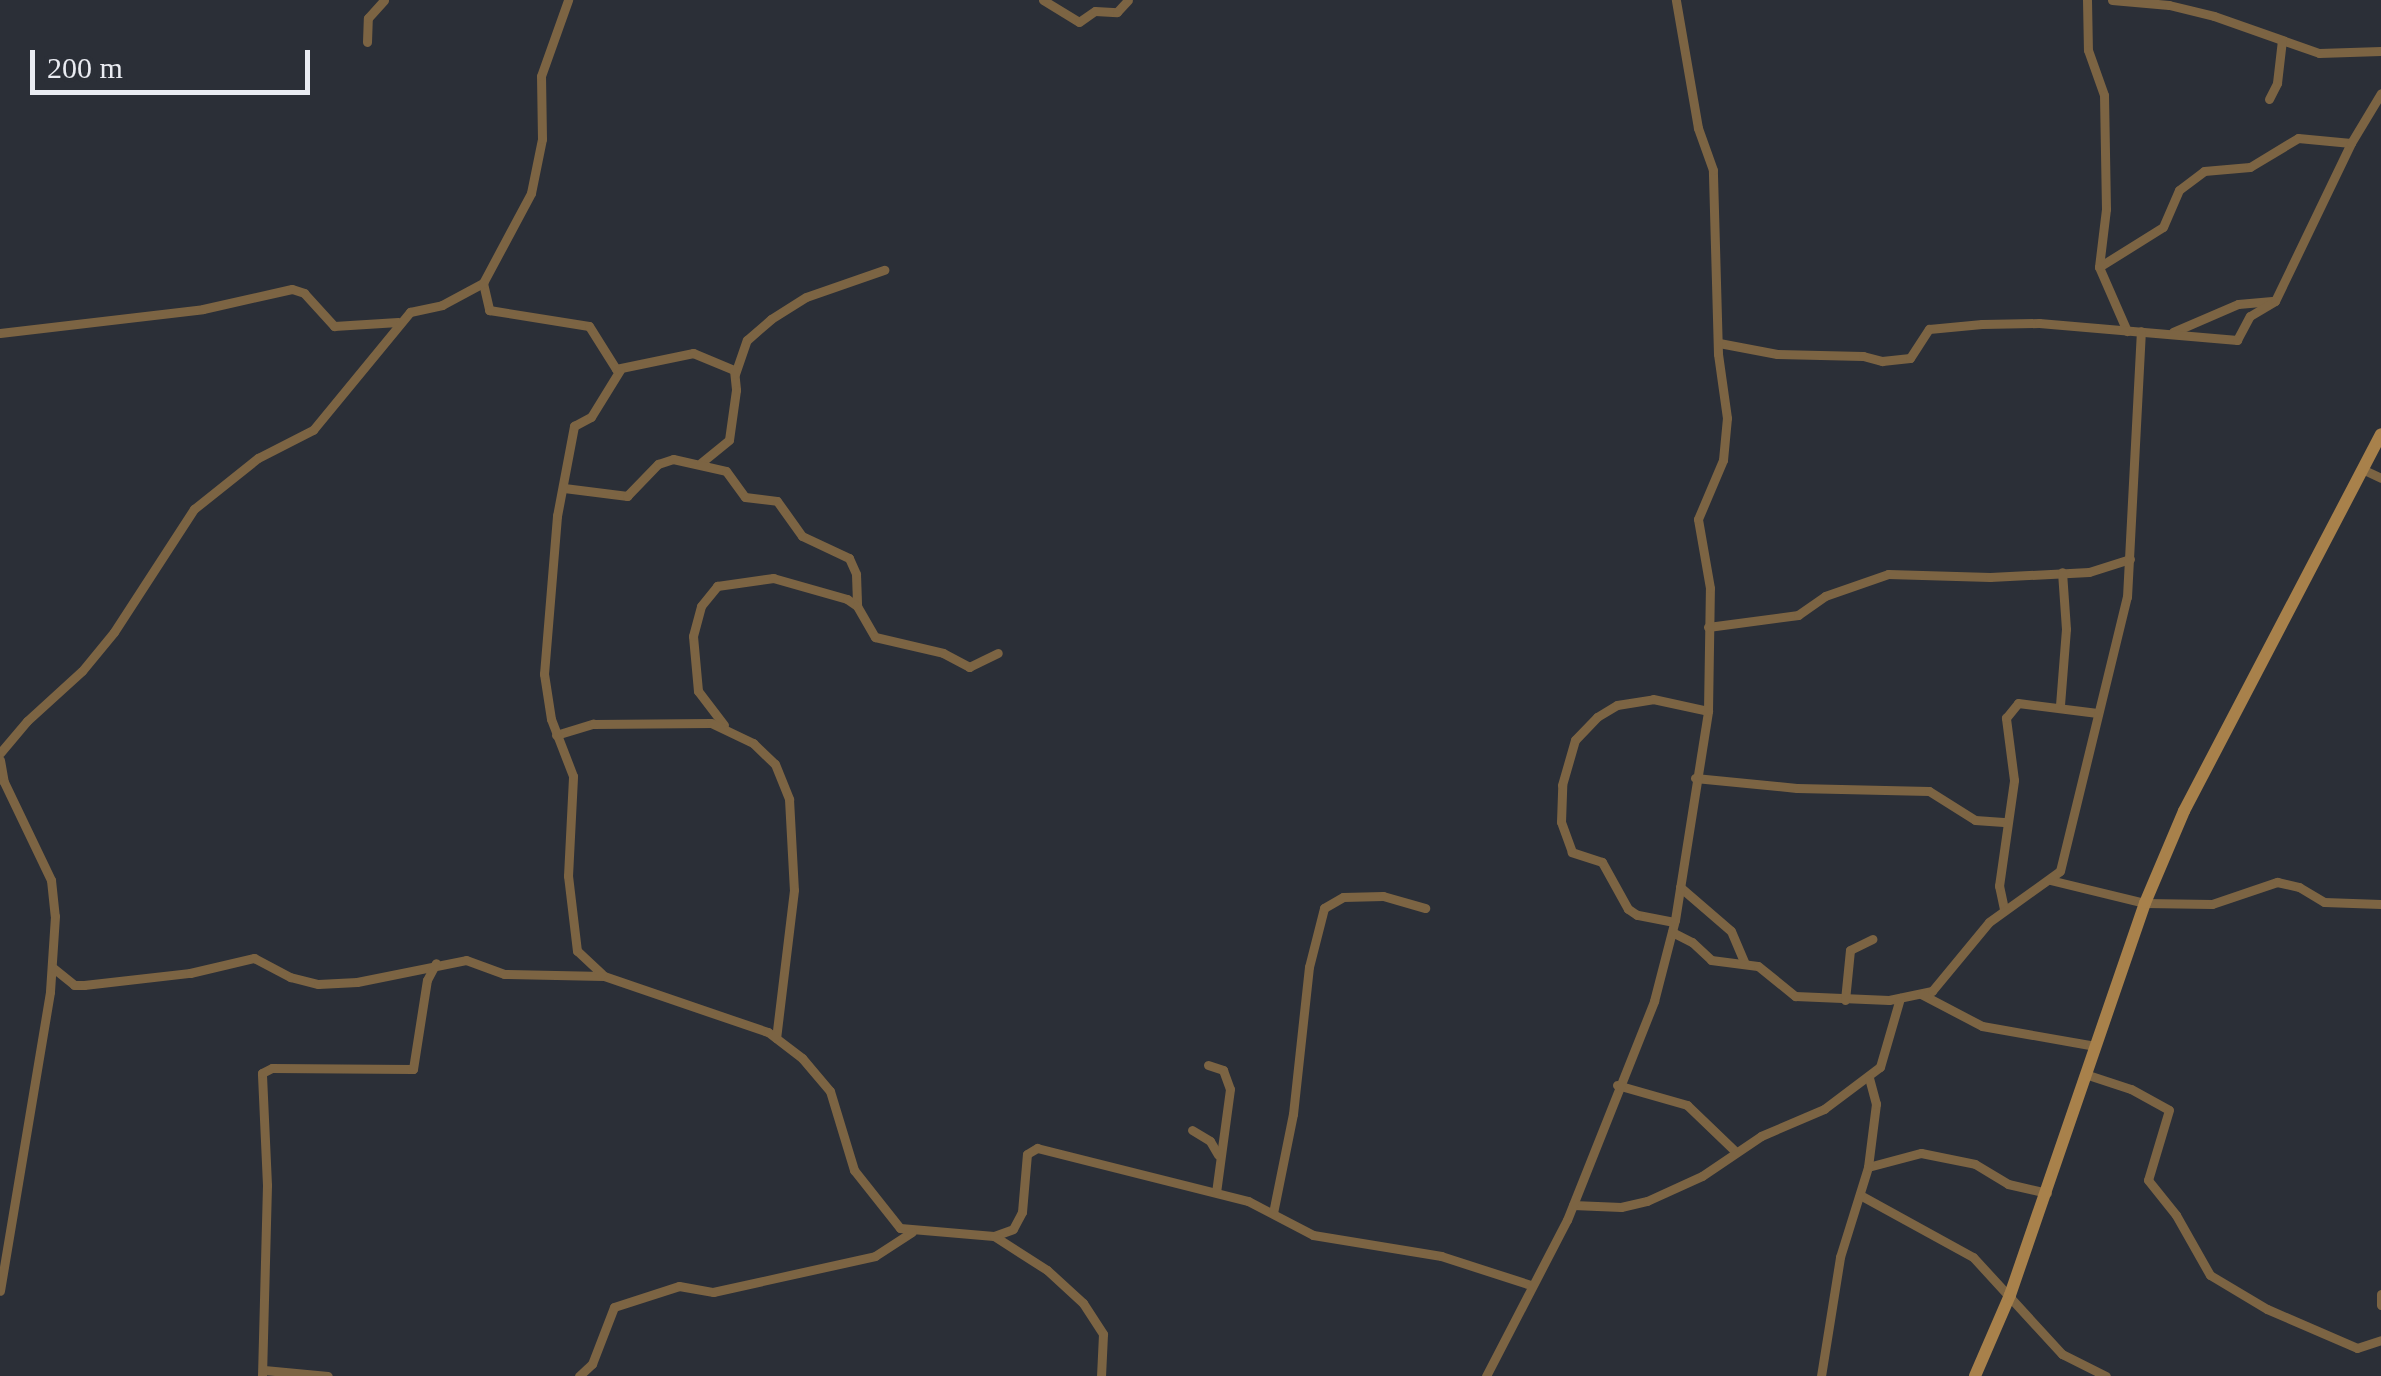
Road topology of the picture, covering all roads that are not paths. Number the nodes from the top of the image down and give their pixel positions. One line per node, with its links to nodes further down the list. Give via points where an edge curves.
1 (384, 0): 9 (street, via 368,18)
2 (568, 0): 16 (street, via 541,76 542,139 532,193)
3 (1043, 0): 4 (street, via 1079,22 1095,10 1116,12)
4 (1128, 0)
5 (1676, 0): 23 (street, via 1698,128 1713,170)
6 (2087, 0): 14 (street, via 2088,50 2104,95 2106,210)
7 (2112, 0): 8 (street, via 2169,5)
8 (2282, 40): 10 (street, via 2320,53); 12 (street)
9 (367, 42)
10 (2381, 50)
11 (2381, 93): 13 (street)
12 (2269, 99)
13 (2351, 143): 14 (street, via 2298,138 2250,168 2204,170 2179,190 2163,227); 17 (street)
14 (2099, 267): 19 (street)
15 (884, 270): 25 (street, via 806,297 772,319 747,340)
16 (482, 283): 18 (street); 24 (street, via 490,310 589,326)
17 (2276, 301): 22 (street, via 2238,304); 22 (street, via 2250,316 2237,340)
18 (398, 322): 21 (street, via 334,326 292,289 202,309); 41 (street, via 313,430 258,458 194,509 114,632)
19 (2127, 331): 20 (street); 23 (street, via 2038,323 1932,328 1910,358 1882,362)
20 (2141, 331): 22 (street); 31 (street)
21 (0, 333)
22 (2171, 334)
23 (1718, 343): 34 (street, via 1728,434 1698,520 1710,588)
24 (620, 370): 25 (street, via 693,353); 30 (street, via 591,416 574,426)
25 (736, 374): 27 (street, via 729,440)
26 (2381, 434): 28 (street)
27 (702, 463): 30 (street, via 662,462 622,498); 33 (street, via 726,471 745,496 776,502 802,536 849,558)
28 (2362, 469): 29 (street); 46 (street, via 2210,756)
29 (2381, 478)
30 (564, 488): 40 (street, via 544,674)
31 (2130, 559): 32 (street, via 2090,572); 38 (street, via 2121,635)
32 (2062, 572): 34 (street, via 1888,574 1825,596 1798,614); 36 (street)
33 (857, 606): 35 (street, via 875,637 944,653 969,667); 39 (street, via 774,578 713,588 695,622 694,664 702,700)
34 (1708, 626): 37 (street)
35 (998, 653)
36 (2060, 705): 38 (street); 43 (street, via 2017,704 2006,718 2014,764)
37 (1708, 712): 42 (street); 50 (street, via 1653,698 1617,705 1575,740 1562,784 1560,822 1572,852 1602,862 1637,916)
38 (2097, 713): 44 (street, via 2064,863)
39 (726, 727): 40 (street, via 594,724); 59 (street, via 766,752 789,799 794,890)
40 (556, 735): 55 (street, via 573,776 568,876 577,951)
41 (0, 757): 54 (street, via 4,782 54,890)
42 (1695, 778): 43 (street, via 1929,790 1975,820); 45 (street)
43 (2007, 822): 49 (street, via 1999,886)
44 (2050, 880): 46 (street); 49 (street)
45 (1680, 887): 50 (street); 52 (street, via 1731,931)
46 (2145, 903): 47 (street, via 2212,904 2277,882 2324,902); 60 (street)
47 (2381, 904)
48 (1425, 908): 73 (street, via 1383,896 1342,897 1324,908 1308,967)
49 (2004, 909): 56 (street, via 1939,984)
50 (1673, 927): 52 (street, via 1711,960); 64 (street, via 1654,1001)
51 (1873, 939): 58 (street, via 1850,950)
52 (1744, 962): 58 (street, via 1795,996)
53 (436, 963): 54 (street, via 415,972 318,984 254,958 84,985); 55 (street, via 466,960 504,974); 82 (street, via 427,980 413,1069 262,1073)
54 (52, 967): 77 (street)
55 (604, 976): 59 (street)
56 (1921, 994): 57 (street); 60 (street, via 1982,1026)
57 (1900, 998): 58 (street); 63 (street, via 1880,1067)
58 (1844, 1000)
59 (776, 1038): 74 (street, via 825,1082 854,1170 889,1219)
60 (2095, 1046): 62 (street)
61 (1208, 1065): 67 (street, via 1227,1074 1230,1089)
62 (2085, 1074): 70 (street); 81 (street, via 2169,1110 2148,1180 2210,1275 2267,1309 2357,1348)
63 (1869, 1078): 66 (street, via 1824,1109); 68 (street, via 1876,1104)
64 (1617, 1085): 66 (street, via 1687,1104); 72 (street)
65 (1192, 1130): 67 (street)
66 (1735, 1151): 72 (street, via 1702,1176 1647,1201)
67 (1219, 1157): 69 (street)
68 (1868, 1167): 70 (street, via 1921,1152 1975,1164 2008,1184); 71 (street)
69 (1216, 1192): 73 (street); 75 (street, via 1035,1148 1026,1160 1020,1220)
70 (2047, 1193): 79 (street)
71 (1860, 1196): 79 (street, via 1973,1256); 87 (street, via 1840,1257)
72 (1573, 1205): 76 (street)
73 (1274, 1213): 76 (street, via 1313,1235 1441,1256)
74 (912, 1232): 75 (street); 84 (street, via 875,1256 713,1292 679,1286 614,1307 592,1364)
75 (994, 1236): 85 (street, via 1047,1270 1083,1304 1103,1334)
76 (1532, 1285): 86 (street)
77 (0, 1291)
78 (2381, 1294): 80 (street)
79 (2010, 1295): 88 (street); 89 (street, via 2062,1354)
80 (2381, 1304)
81 (2381, 1340)
82 (263, 1373): 83 (street)
83 (328, 1376)
84 (579, 1376)
85 (1101, 1376)
86 (1486, 1376)
87 (1821, 1376)
88 (1975, 1376)
89 (2106, 1376)

